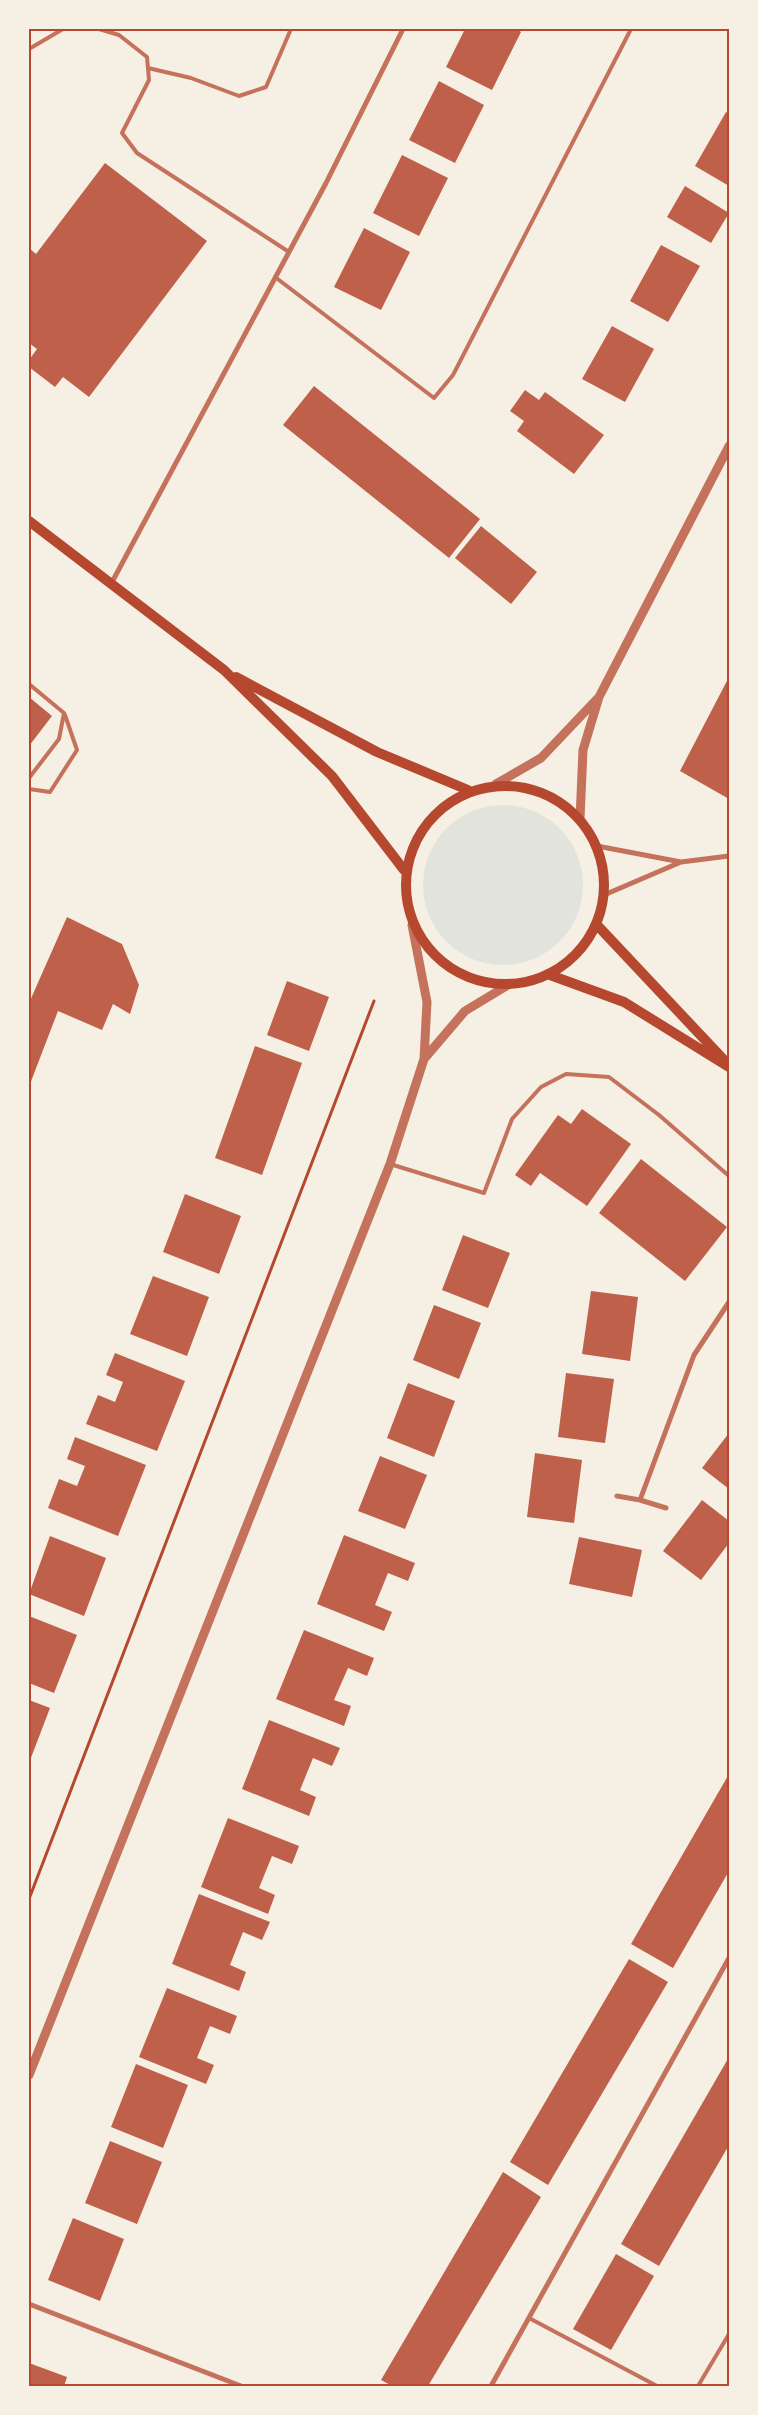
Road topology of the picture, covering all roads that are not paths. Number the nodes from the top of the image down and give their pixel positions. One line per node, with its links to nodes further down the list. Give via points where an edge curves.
1 (63, 29): 6 (lane)
2 (99, 29): 7 (lane, via 119,35 147,57)
3 (291, 29): 7 (lane, via 266,88 239,96 192,78)
4 (403, 29): 8 (street)
5 (630, 29): 9 (lane, via 454,376 434,398)
6 (29, 48)
7 (148, 68): 8 (lane, via 149,80 122,133 132,147)
8 (289, 252): 9 (street)
9 (275, 277): 12 (street)
10 (729, 446): 15 (street)
11 (29, 521): 12 (main road)
12 (110, 585): 13 (main road)
13 (224, 670): 20 (main road, via 377,752); 25 (main road, via 332,776)
14 (29, 684): 16 (lane)
15 (599, 697): 18 (street, via 541,758); 21 (street, via 583,750)
16 (64, 713): 17 (lane, via 59,739); 19 (lane, via 76,750 50,792)
17 (29, 778)
18 (496, 784): 20 (main road); 21 (main road, via 543,792)
19 (29, 789)
20 (468, 790): 25 (main road, via 425,822)
21 (580, 819): 22 (main road)
22 (598, 846): 24 (street); 26 (main road)
23 (729, 856): 24 (street)
24 (682, 862): 26 (street)
25 (404, 870): 27 (main road)
26 (604, 896): 28 (main road)
27 (412, 925): 30 (main road, via 451,970); 31 (street, via 427,1002)
28 (597, 925): 29 (main road, via 579,955); 32 (main road)
29 (550, 974): 30 (main road, via 530,982); 32 (main road, via 624,1002)
30 (508, 985): 31 (street, via 465,1011)
31 (424, 1060): 33 (street)
32 (729, 1066)
33 (390, 1164): 34 (lane, via 484,1193 512,1119 541,1087 566,1074 609,1077); 40 (street)
34 (729, 1176)
35 (729, 1302): 37 (street, via 694,1355)
36 (617, 1496): 37 (street)
37 (640, 1500): 38 (street)
38 (666, 1508)
39 (729, 1958): 42 (street)
40 (29, 2075)
41 (29, 2304): 44 (street)
42 (529, 2318): 45 (street); 46 (lane)
43 (729, 2334): 47 (lane)
44 (241, 2386)
45 (491, 2386)
46 (657, 2386)
47 (698, 2386)

